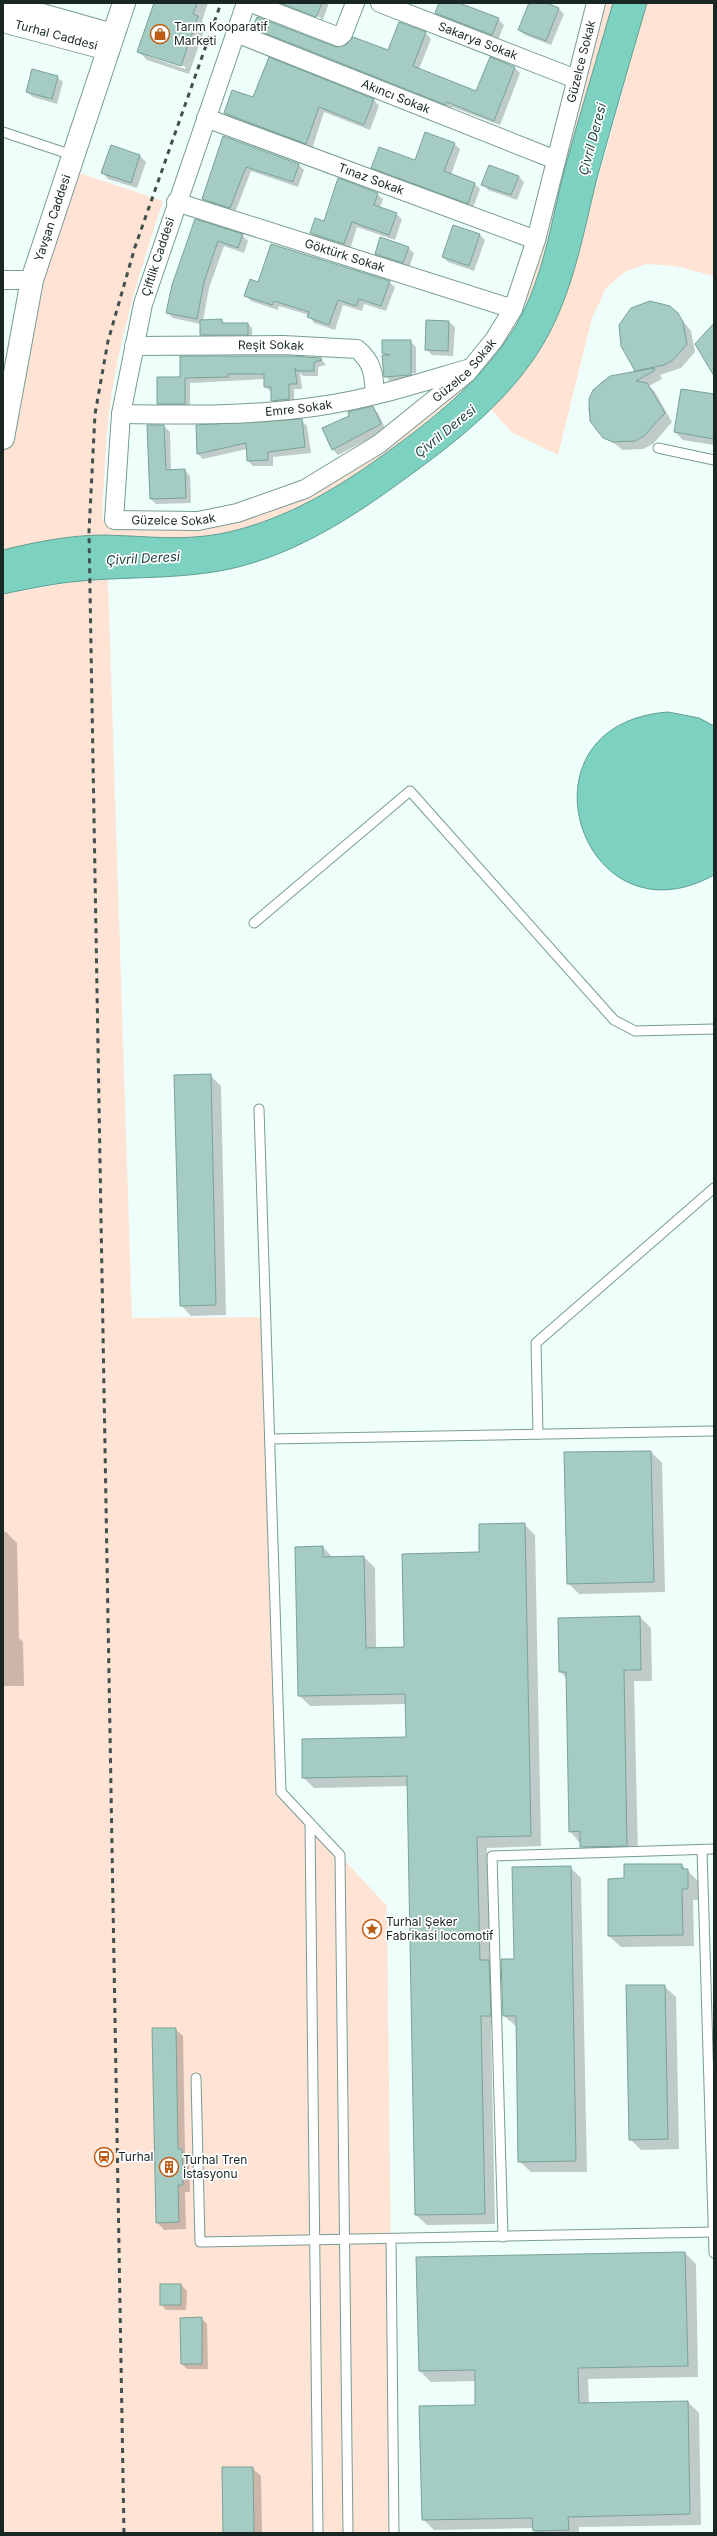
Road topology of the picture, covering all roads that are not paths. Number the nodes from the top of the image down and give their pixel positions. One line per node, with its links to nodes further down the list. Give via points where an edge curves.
1 (124, 3): 10 (street, Yavşan Caddesi)
2 (246, 3): 9 (street, Çiftlik Caddesi)
3 (251, 3): 4 (street, via 339,37 343,34)
4 (355, 3)
5 (380, 3): 11 (street, Sakarya Sokak)
6 (3, 4): 10 (street, Turhal Caddesi)
7 (593, 4): 11 (street, Güzelce Sokak)
8 (3, 21): 10 (street, Turhal Caddesi)
9 (236, 33): 12 (street, Çiftlik Caddesi); 15 (street, Akıncı Sokak)
10 (111, 42): 14 (street, Yavşan Caddesi)
11 (576, 79): 15 (street, Güzelce Sokak)
12 (206, 118): 16 (street, Çiftlik Caddesi); 17 (street, Tınaz Sokak)
13 (3, 132): 14 (lane)
14 (72, 155): 19 (street, Yavşan Caddesi)
15 (556, 160): 17 (street, Güzelce Sokak)
16 (176, 202): 20 (street, Göktürk Sokak); 21 (street, Çiftlik Caddesi, via 143,304)
17 (536, 240): 20 (street, Güzelce Sokak)
18 (3, 280): 19 (street)
19 (32, 280): 25 (street, Yavşan Caddesi)
20 (513, 309): 22 (street, Güzelce Sokak, via 494,340)
21 (134, 346): 23 (street, Reşit Sokak, via 283,345 357,349 371,364); 24 (street, Çiftlik Caddesi)
22 (472, 367): 23 (street, Emre Sokak); 28 (street, Güzelce Sokak, via 379,444 306,489 237,513 198,521)
23 (375, 395): 24 (street, Emre Sokak, via 320,406 289,409)
24 (121, 414): 28 (street, Çiftlik Caddesi)
25 (3, 438)
26 (658, 448): 27 (lane)
27 (714, 460)
28 (114, 520)
29 (254, 923): 30 (lane, via 410,791 614,1020 635,1031)
30 (714, 1029)
31 (259, 1109): 35 (lane)
32 (714, 1188): 34 (lane, via 536,1343)
33 (714, 1431): 34 (lane)
34 (538, 1434): 35 (lane)
35 (270, 1440): 36 (lane, via 281,1792)
36 (310, 1823): 43 (lane); 44 (lane, via 340,1855)
37 (714, 1849): 38 (lane)
38 (702, 1850): 40 (lane); 41 (lane, via 492,1856)
39 (196, 2078): 43 (lane, via 200,2242)
40 (714, 2232): 41 (lane); 45 (lane)
41 (503, 2236): 42 (lane)
42 (391, 2239): 44 (lane); 48 (lane)
43 (315, 2240): 44 (lane); 46 (lane)
44 (344, 2240): 47 (lane)
45 (714, 2253)
46 (318, 2533)
47 (348, 2533)
48 (394, 2533)

